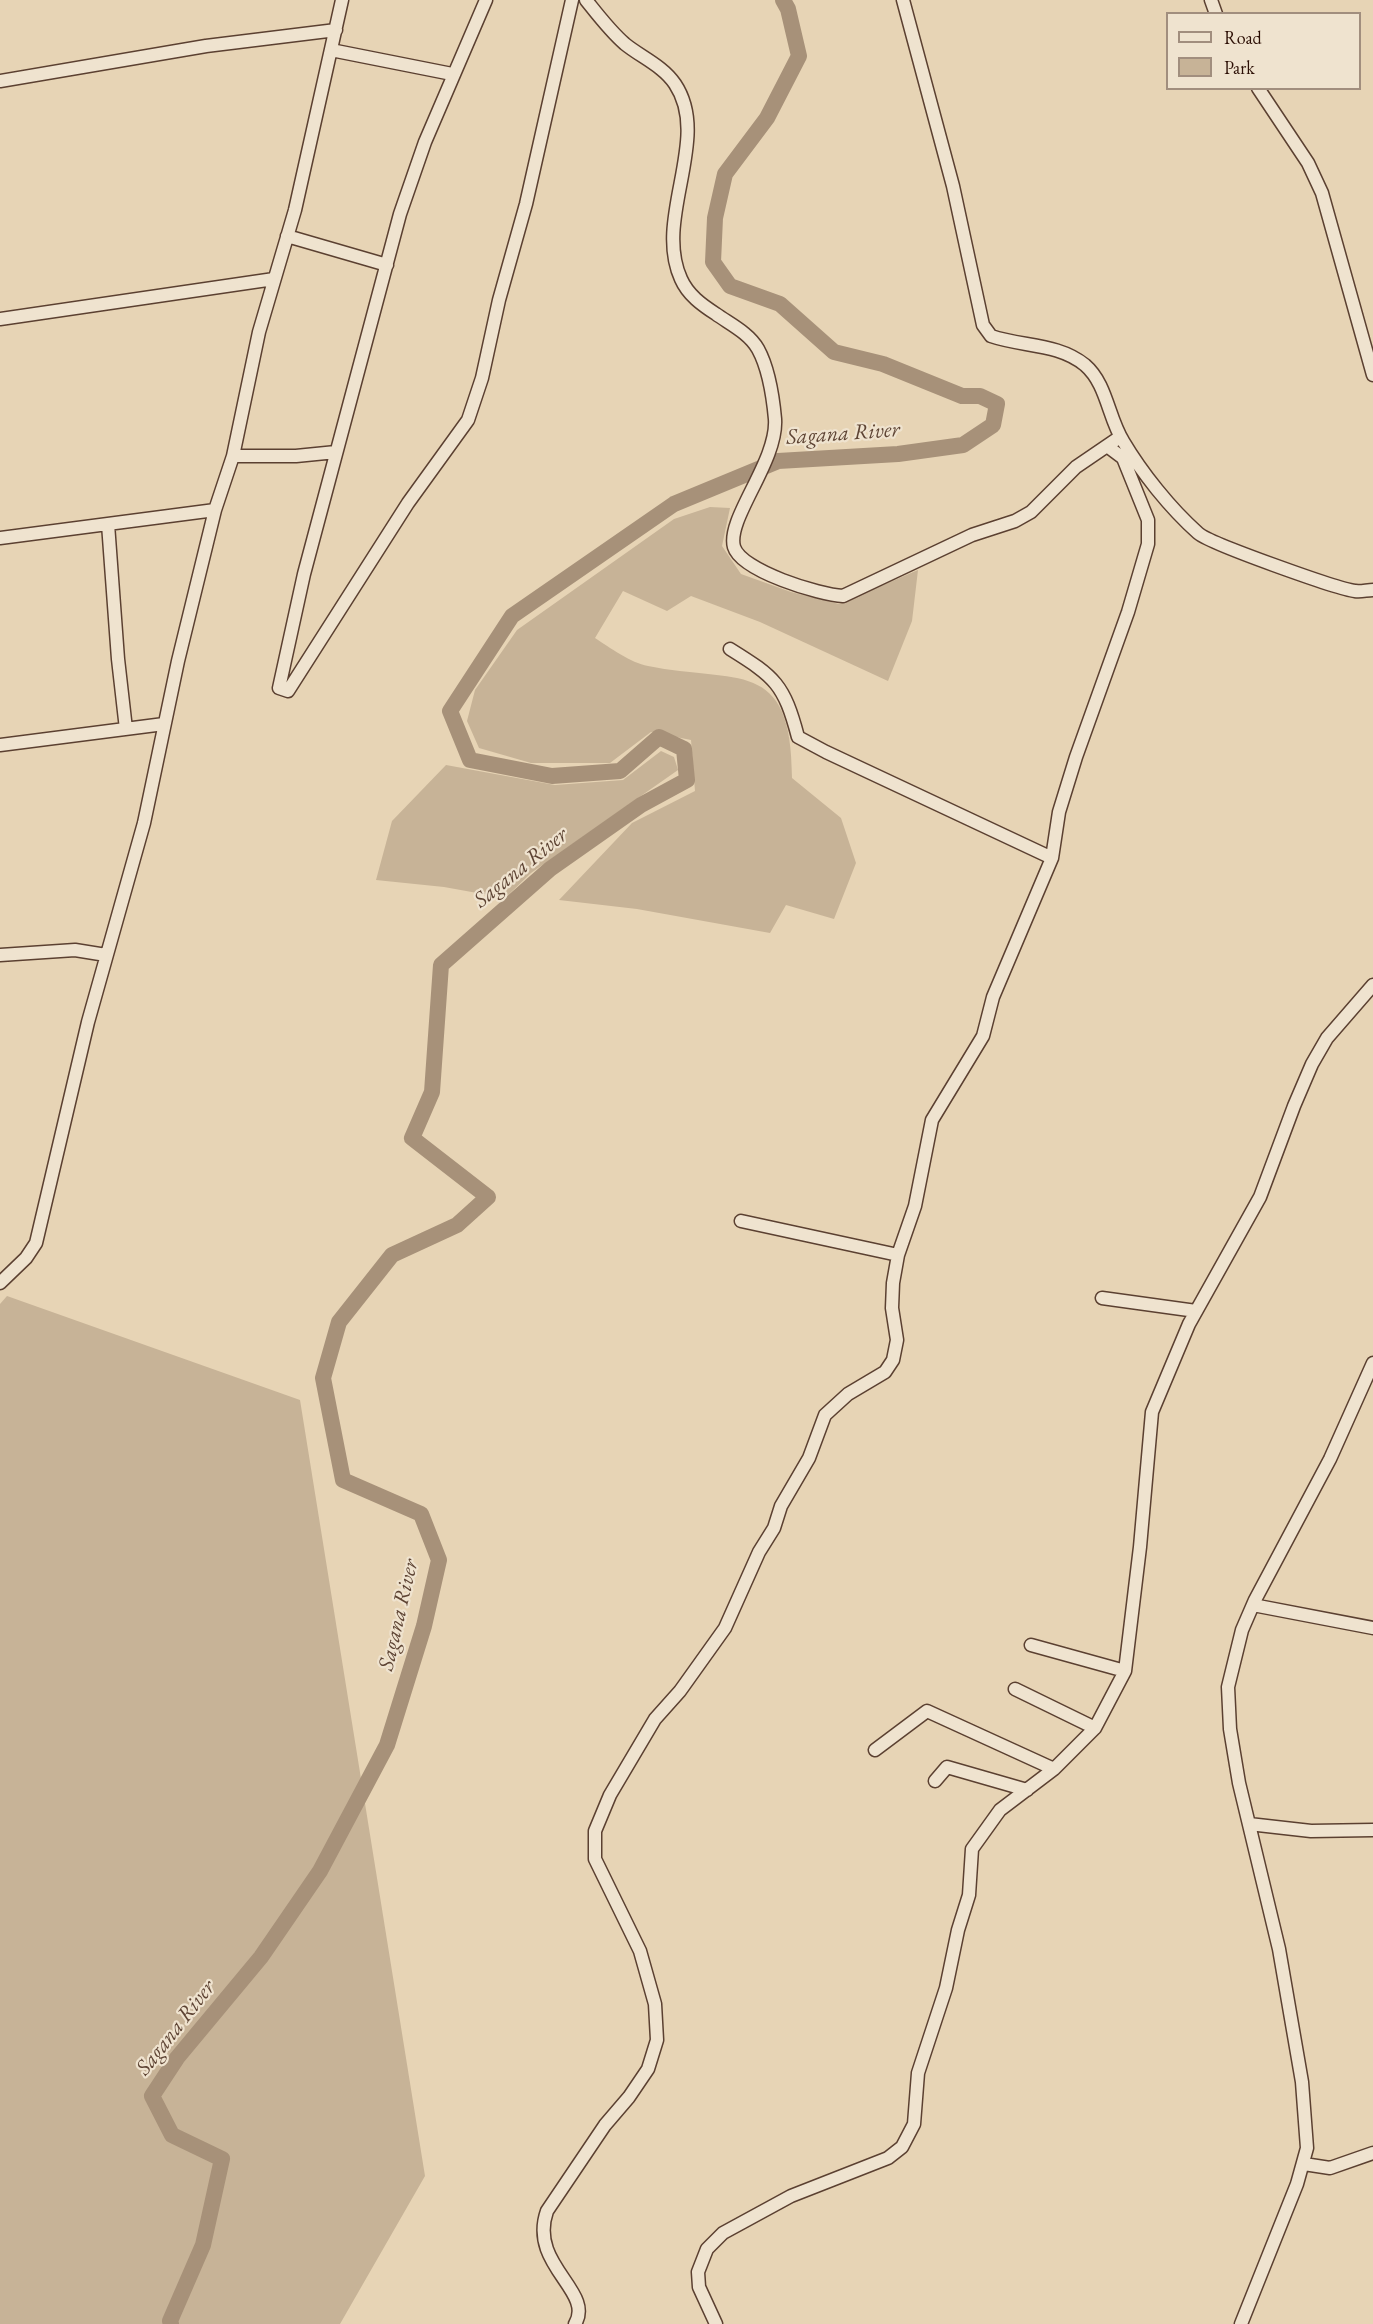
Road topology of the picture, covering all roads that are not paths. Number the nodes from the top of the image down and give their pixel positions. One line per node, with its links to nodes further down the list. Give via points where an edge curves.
1 (342, 0): 6 (street)
2 (486, 0): 8 (street)
3 (572, 0): 18 (street, via 526,204 468,420 408,502 288,691 279,688)
4 (586, 0): 17 (street, via 624,43 666,73 684,101 687,143 675,223 678,271 689,292 757,348 773,400 773,447 737,525 734,546 738,554 788,582 843,596 972,535 1031,512 1076,467)
5 (903, 0): 16 (street, via 937,123 983,325 991,336 1066,352 1084,365 1102,387)
6 (336, 30): 7 (street); 9 (street, via 206,46)
7 (332, 50): 8 (street); 11 (street)
8 (452, 74): 12 (street, via 411,183)
9 (0, 81)
10 (1259, 90): 15 (street, via 1308,163 1323,193)
11 (287, 236): 12 (street); 13 (street)
12 (387, 265): 18 (street)
13 (274, 279): 14 (street); 19 (street)
14 (0, 319)
15 (1373, 375)
16 (1120, 437): 17 (street); 23 (street, via 1172,506 1199,534 1226,548 1331,584 1354,591)
17 (1107, 446): 28 (street, via 1123,458 1148,520 1149,544 1059,812)
18 (336, 452): 19 (street)
19 (233, 456): 20 (street)
20 (215, 510): 21 (street); 25 (street)
21 (108, 524): 22 (street); 26 (street)
22 (0, 538)
23 (1373, 590)
24 (730, 649): 28 (street, via 767,672 782,690 798,737)
25 (164, 724): 26 (street); 30 (street, via 144,823)
26 (126, 729): 27 (street)
27 (0, 745)
28 (1052, 858): 33 (street, via 993,997 983,1036 933,1120 915,1206)
29 (0, 955): 30 (street, via 75,950)
30 (106, 955): 34 (street, via 36,1243)
31 (1373, 986): 36 (street, via 1327,1038 1312,1064 1260,1197)
32 (741, 1221): 33 (street)
33 (898, 1255): 52 (street, via 893,1283 897,1340 893,1360 885,1372 848,1394 825,1415 809,1458 781,1506 725,1628 631,1755 595,1831 595,1859 640,1951 655,2004 657,2040 648,2069 605,2125 547,2211 543,2224 545,2248 580,2303 581,2314)
34 (0, 1283)
35 (1102, 1298): 36 (street)
36 (1196, 1311): 41 (street, via 1152,1412)
37 (1373, 1362): 38 (street, via 1330,1459)
38 (1253, 1605): 39 (street); 48 (street, via 1242,1630 1228,1687 1230,1729)
39 (1373, 1628)
40 (1031, 1645): 41 (street)
41 (1125, 1671): 43 (street)
42 (1015, 1689): 43 (street)
43 (1095, 1728): 45 (street)
44 (875, 1750): 45 (street, via 927,1710)
45 (1054, 1769): 47 (street)
46 (935, 1781): 47 (street, via 947,1767)
47 (1027, 1790): 53 (street, via 999,1810 972,1849 969,1895 946,1988 918,2073 914,2124 902,2147 888,2158 791,2196 723,2233 707,2249 698,2272 699,2287)
48 (1249, 1824): 49 (street, via 1311,1831); 51 (street, via 1279,1949 1302,2082 1307,2148)
49 (1373, 1830)
50 (1373, 2153): 51 (street, via 1330,2168)
51 (1304, 2164): 54 (street)
52 (575, 2324)
53 (716, 2324)
54 (1241, 2324)

